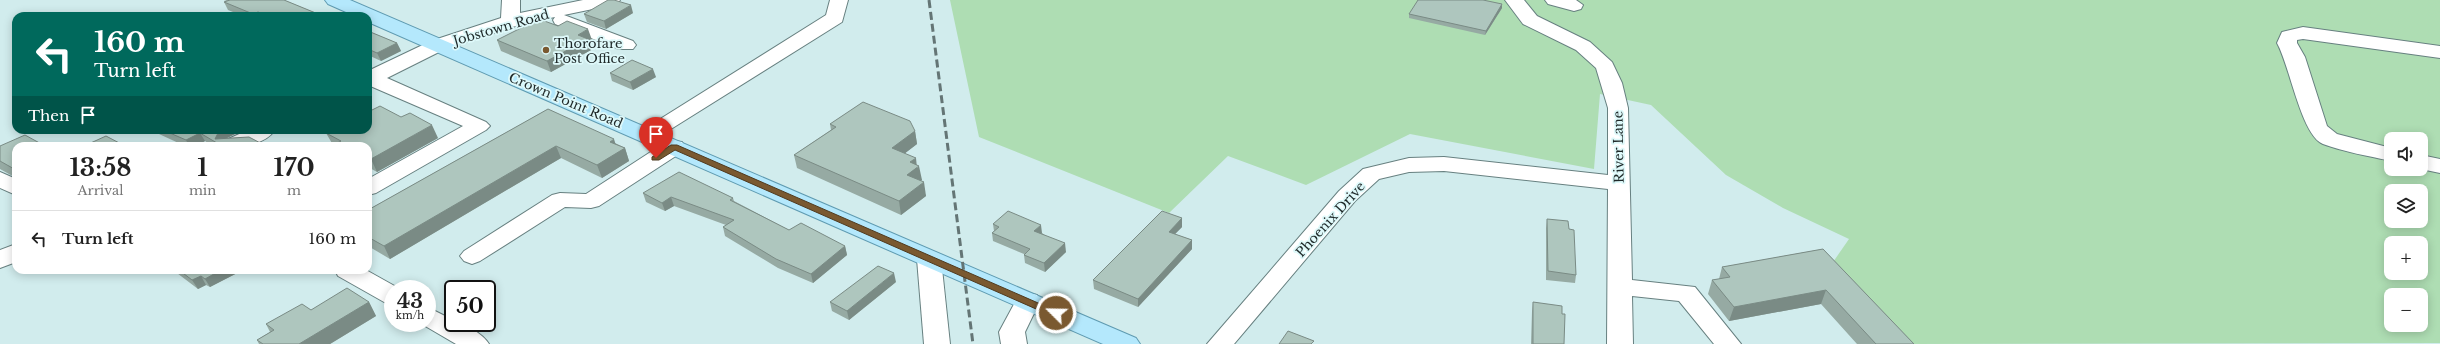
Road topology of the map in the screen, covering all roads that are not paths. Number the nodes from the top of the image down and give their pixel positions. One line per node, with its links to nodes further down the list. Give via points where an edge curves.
1 (334, 0): 8 (main road, Crown Point Road)
2 (511, 0): 11 (street)
3 (839, 0): 18 (street, via 835,18)
4 (1514, 0): 25 (street, River Lane, via 1530,20 1583,46 1605,66 1618,108)
5 (1554, 0): 7 (street)
6 (601, 1): 9 (street, Jobstown Road)
7 (1574, 5)
8 (362, 12)
9 (544, 14): 11 (street, Jobstown Road); 13 (street)
10 (372, 16): 12 (main road, Crown Point Road)
11 (510, 22): 12 (street, Jobstown Road)
12 (438, 45): 15 (street, Jobstown Road); 18 (main road, Crown Point Road)
13 (626, 45)
14 (2440, 52): 21 (street, via 2303,33 2289,36 2287,43 2317,128 2329,139)
15 (372, 77)
16 (372, 79): 27 (street, via 479,126)
17 (256, 134): 19 (street)
18 (648, 135): 20 (main road, Crown Point Road)
19 (240, 142)
20 (674, 147): 29 (street, via 591,201 560,200); 30 (main road, Crown Point Road)
21 (2384, 153)
22 (2428, 163): 23 (street)
23 (2440, 166)
24 (0, 179): 26 (street)
25 (1619, 183): 33 (street, River Lane); 41 (street, Phoenix Drive, via 1444,164 1409,165 1371,174 1347,196)
26 (12, 186)
27 (372, 186)
28 (12, 254): 31 (street)
29 (472, 256)
30 (929, 259): 35 (main road, Crown Point Road); 38 (street)
31 (0, 260)
32 (354, 274): 34 (street)
33 (1620, 287): 42 (street, River Lane); 43 (street, via 1686,293)
34 (384, 291)
35 (1028, 301): 39 (street, via 1012,332); 40 (main road, Crown Point Road)
36 (436, 321): 37 (street)
37 (476, 344)
38 (937, 344)
39 (1014, 344)
40 (1127, 344)
41 (1220, 344)
42 (1620, 344)
43 (1728, 344)

